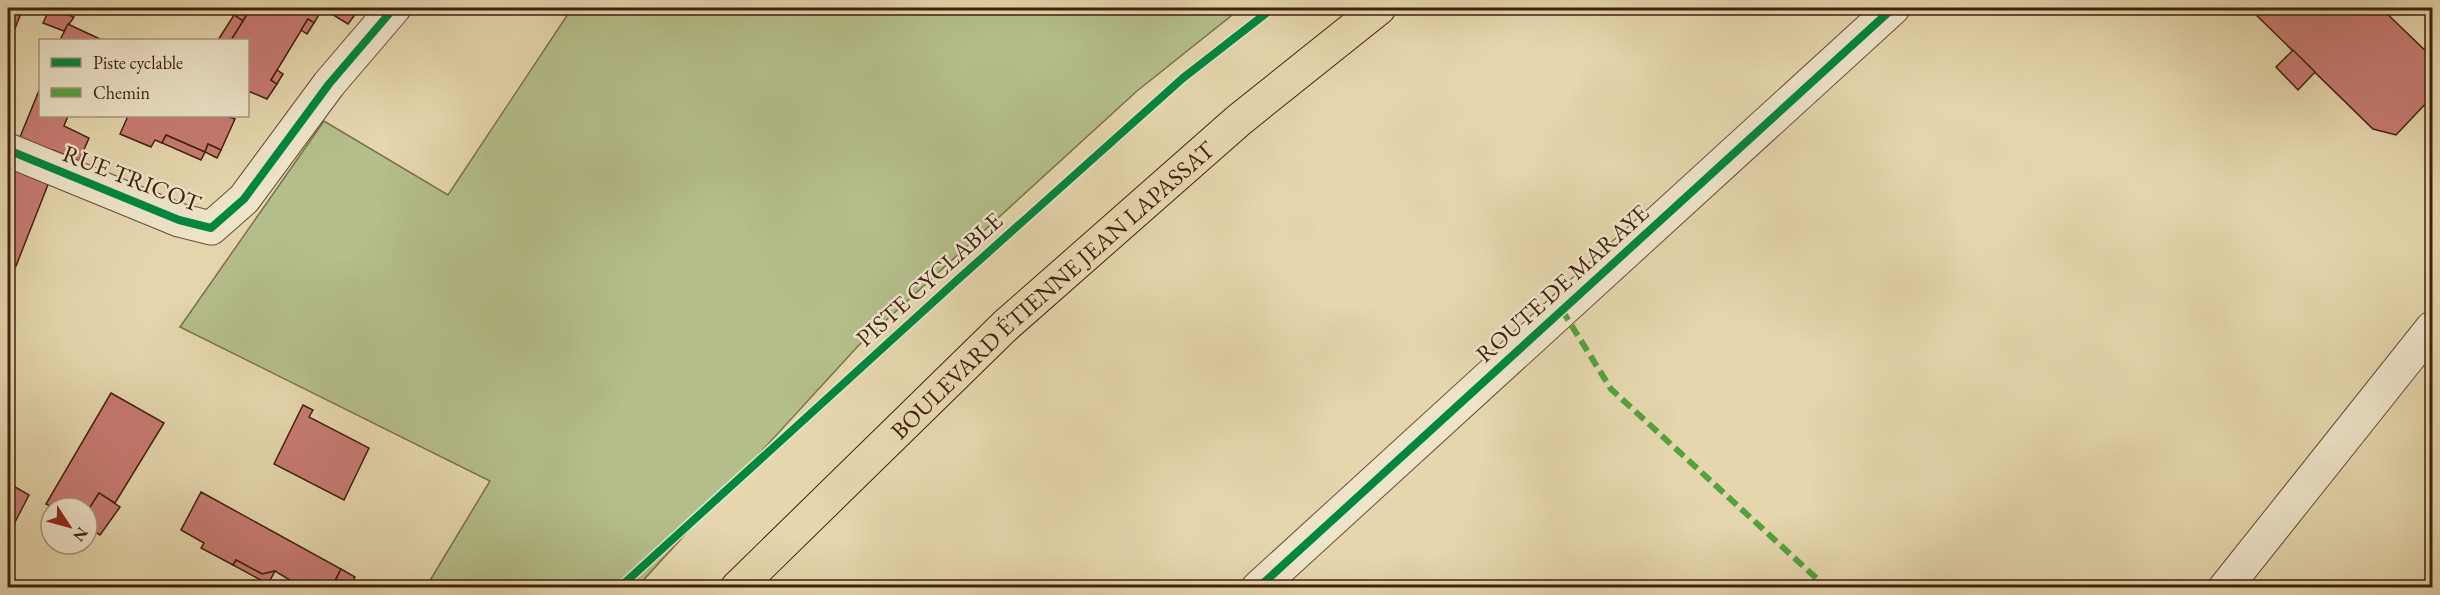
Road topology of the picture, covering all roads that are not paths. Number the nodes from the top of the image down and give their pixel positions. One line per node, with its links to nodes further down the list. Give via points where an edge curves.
1 (394, 8): 4 (street, RUE TRICOT, via 329,84 244,199 211,228 174,218)
2 (1379, 8): 6 (main road, BOULEVARD ÉTIENNE JEAN LAPASSAT, via 1239,120 1005,326)
3 (1893, 8): 7 (street, ROUTE DE MARAYE)
4 (8, 150)
5 (2433, 328): 8 (street)
6 (737, 588)
7 (1258, 588)
8 (2225, 588)

